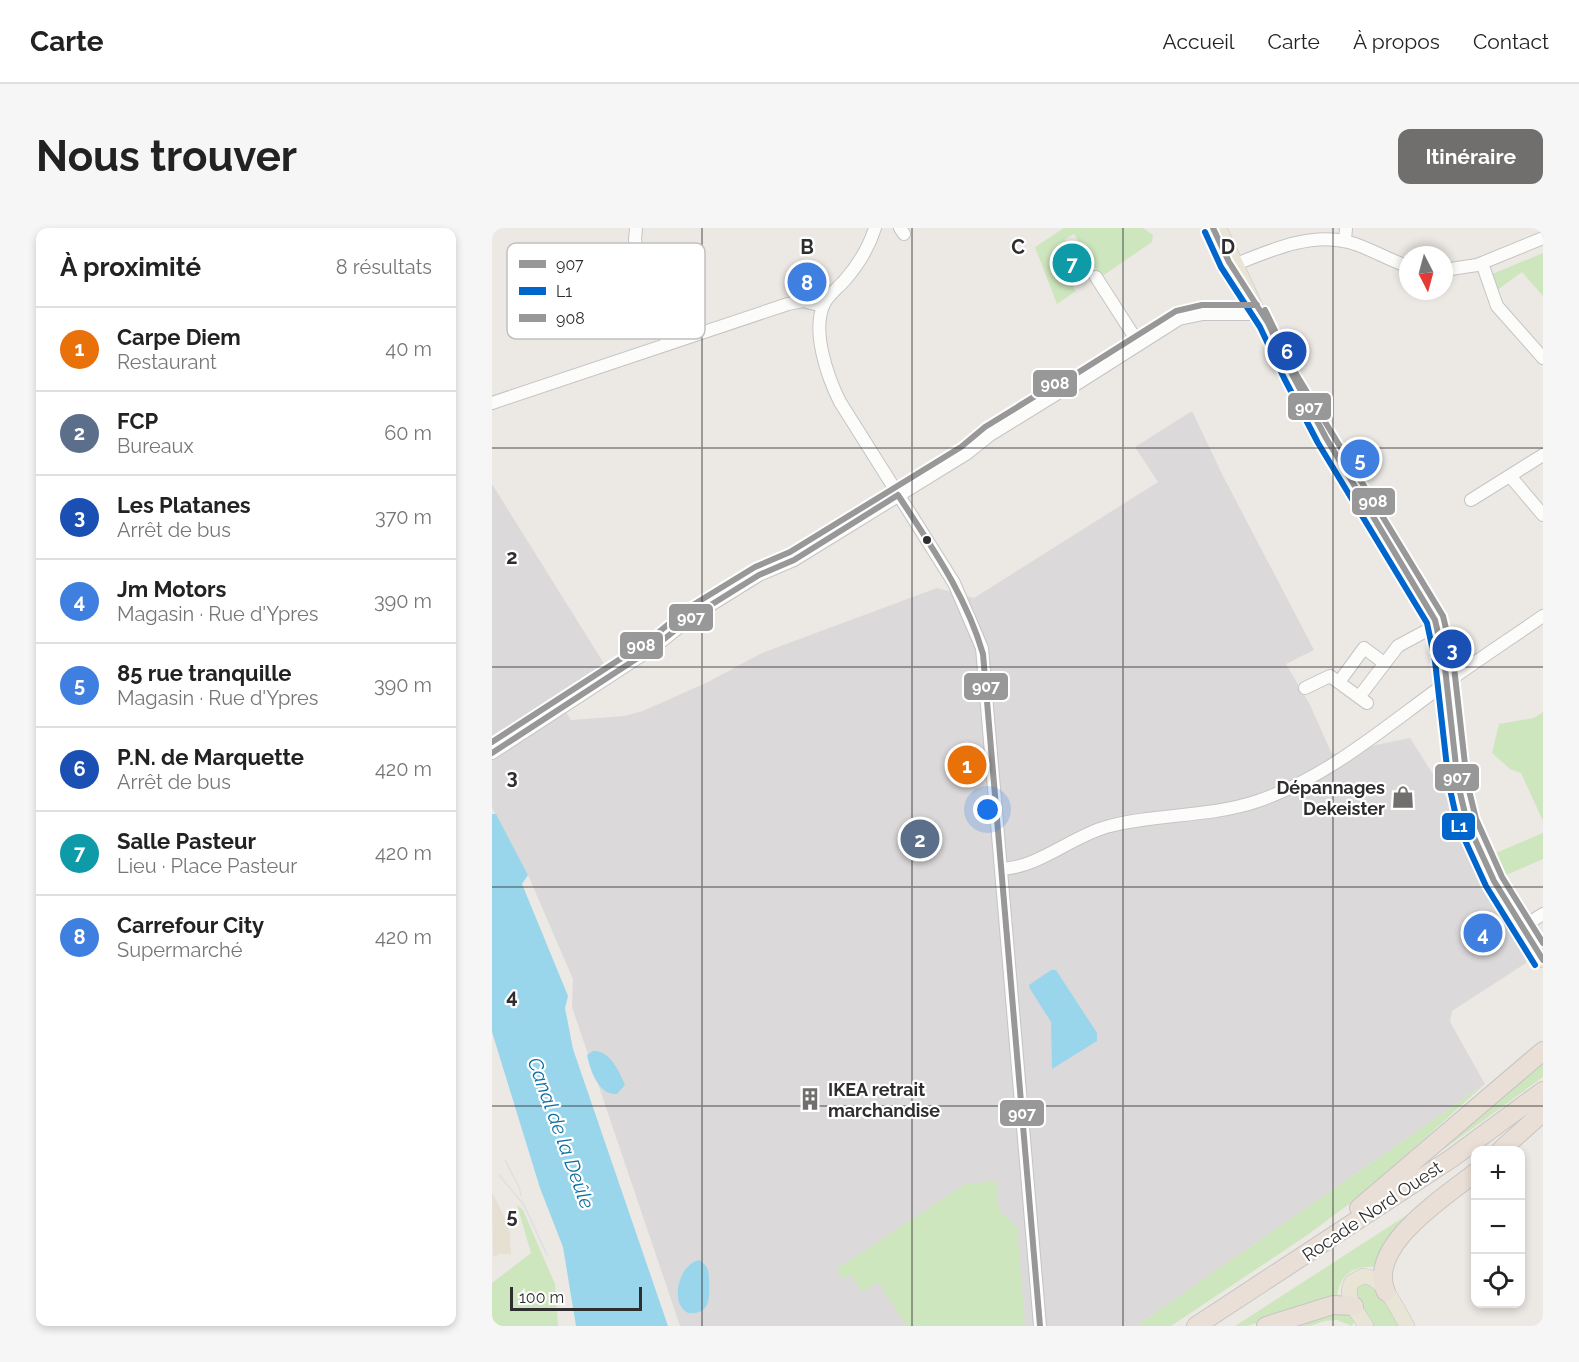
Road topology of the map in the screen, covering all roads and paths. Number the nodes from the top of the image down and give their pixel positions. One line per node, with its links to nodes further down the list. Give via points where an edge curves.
1 (636, 228): 6 (street)
2 (875, 228): 12 (street, via 855,266)
3 (1219, 228): 9 (main road)
4 (1345, 234): 7 (street); 9 (street, via 1285,246)
5 (1543, 238): 8 (street)
6 (636, 243)
7 (1399, 261)
8 (1482, 263): 10 (street); 19 (street, via 1497,306)
9 (1236, 264): 13 (main road)
10 (1453, 268)
11 (1096, 277): 18 (street)
12 (823, 306): 14 (street, via 803,301 788,304); 23 (street, via 821,346 832,386)
13 (1257, 314): 18 (street, via 1184,317); 27 (main road, via 1288,378)
14 (705, 332)
15 (666, 339): 17 (street)
16 (683, 339): 17 (street)
17 (668, 344): 20 (street)
18 (1139, 344): 23 (street)
19 (1543, 358)
20 (492, 403)
21 (1543, 455): 22 (street)
22 (1510, 476): 24 (street); 25 (street)
23 (898, 495): 32 (street); 33 (street, via 954,583 982,648)
24 (1471, 500)
25 (1543, 515)
26 (1543, 616): 30 (street)
27 (1437, 625): 28 (street, via 1403,642); 30 (main road)
28 (1384, 663): 29 (street, via 1364,648); 29 (street, via 1363,700)
29 (1339, 682): 31 (street, via 1330,676)
30 (1447, 682): 33 (street, via 1343,758 1280,793 1221,811 1109,826 1022,866); 35 (main road, via 1458,784 1467,822 1494,881)
31 (1305, 688)
32 (492, 753)
33 (1002, 869): 48 (street)
34 (1543, 914): 35 (street)
35 (1522, 927): 36 (main road)
36 (1543, 960)
37 (1543, 1051): 45 (highway, via 1356,1210 1296,1254)
38 (1543, 1091): 45 (highway, Rocade Nord Ouest, via 1452,1158)
39 (1543, 1106): 41 (highway)
40 (1543, 1113): 42 (highway)
41 (1488, 1146)
42 (1506, 1146)
43 (1471, 1159): 50 (highway, Rocade Nord Ouest)
44 (1471, 1176): 46 (highway, via 1398,1239 1383,1268)
45 (1278, 1273): 49 (highway, Rocade Nord Ouest)
46 (1386, 1292): 47 (main road, via 1374,1279 1359,1277 1348,1288); 53 (main road)
47 (1354, 1306): 51 (highway, via 1334,1305); 52 (main road)
48 (1040, 1326)
49 (1196, 1326)
50 (1218, 1326)
51 (1266, 1326)
52 (1366, 1326)
53 (1407, 1326)

